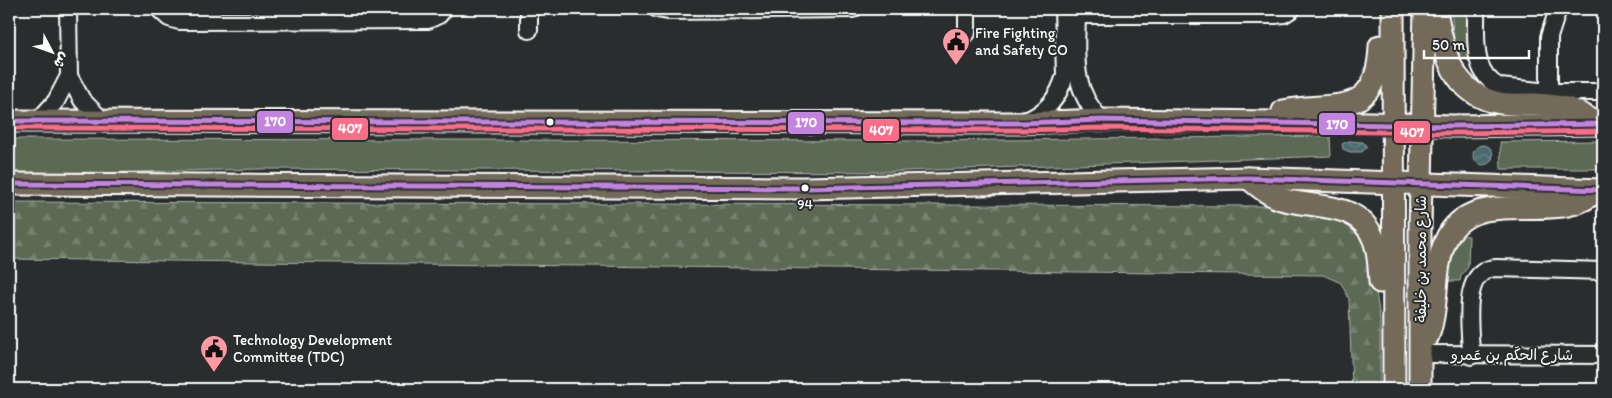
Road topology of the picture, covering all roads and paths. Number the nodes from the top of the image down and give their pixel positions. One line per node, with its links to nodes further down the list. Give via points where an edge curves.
1 (68, 9): 20 (street)
2 (159, 9): 3 (street, via 169,18 179,21 428,20)
3 (444, 9)
4 (529, 9): 16 (street)
5 (657, 9): 6 (street)
6 (853, 9)
7 (967, 9): 17 (street)
8 (1292, 9): 15 (street, via 1275,15)
9 (1382, 9): 28 (main road, via 1378,72 1362,97 1346,105 1279,112)
10 (1393, 9): 18 (main road, شارع محمد بن خليفة)
11 (1425, 9): 19 (main road, شارع محمد بن خليفة)
12 (1436, 9): 30 (main road, via 1445,56 1457,76 1472,90 1500,103 1564,106)
13 (1476, 9): 21 (street, via 1478,60 1486,78 1500,87)
14 (1558, 9): 21 (street, via 1548,37)
15 (1072, 11): 24 (street, via 1079,87 1088,106); 27 (street, via 1062,85 1047,108)
16 (529, 30)
17 (967, 33)
18 (1392, 68): 19 (main road, via 1399,78 1411,80 1417,79); 29 (main road, شارع محمد بن خليفة)
19 (1425, 70): 31 (main road, شارع محمد بن خليفة)
20 (69, 76): 23 (street, via 82,100); 26 (street, via 56,101)
21 (1549, 92): 22 (street)
22 (1603, 92)
23 (102, 120): 26 (main road); 27 (main road)
24 (1102, 120): 27 (main road); 28 (main road)
25 (9, 121): 26 (main road)
26 (37, 122)
27 (1024, 122)
28 (1255, 123): 29 (main road)
29 (1392, 124): 31 (main road); 33 (main road, شارع محمد بن خليفة)
30 (1599, 124): 31 (main road)
31 (1423, 125): 34 (main road, شارع محمد بن خليفة)
32 (1248, 178): 33 (main road); 35 (main road, via 805,188); 39 (main road, via 1279,198 1344,210 1367,226 1375,242 1384,323)
33 (1392, 182): 34 (main road); 39 (main road, شارع محمد بن خليفة)
34 (1422, 183): 36 (main road); 38 (main road, شارع محمد بن خليفة)
35 (9, 184)
36 (1601, 190): 38 (main road, via 1567,206 1478,211 1456,225 1442,250 1434,312)
37 (1603, 271): 41 (street, via 1496,268 1482,272 1476,276 1471,289)
38 (1420, 354): 41 (street, شارع الحكَم بن عَمرو); 43 (main road, شارع محمد بن خليفة)
39 (1394, 355): 42 (main road, شارع محمد بن خليفة)
40 (1603, 355): 41 (street, شارع الحكَم بن عَمرو)
41 (1471, 356)
42 (1394, 389)
43 (1420, 389)

